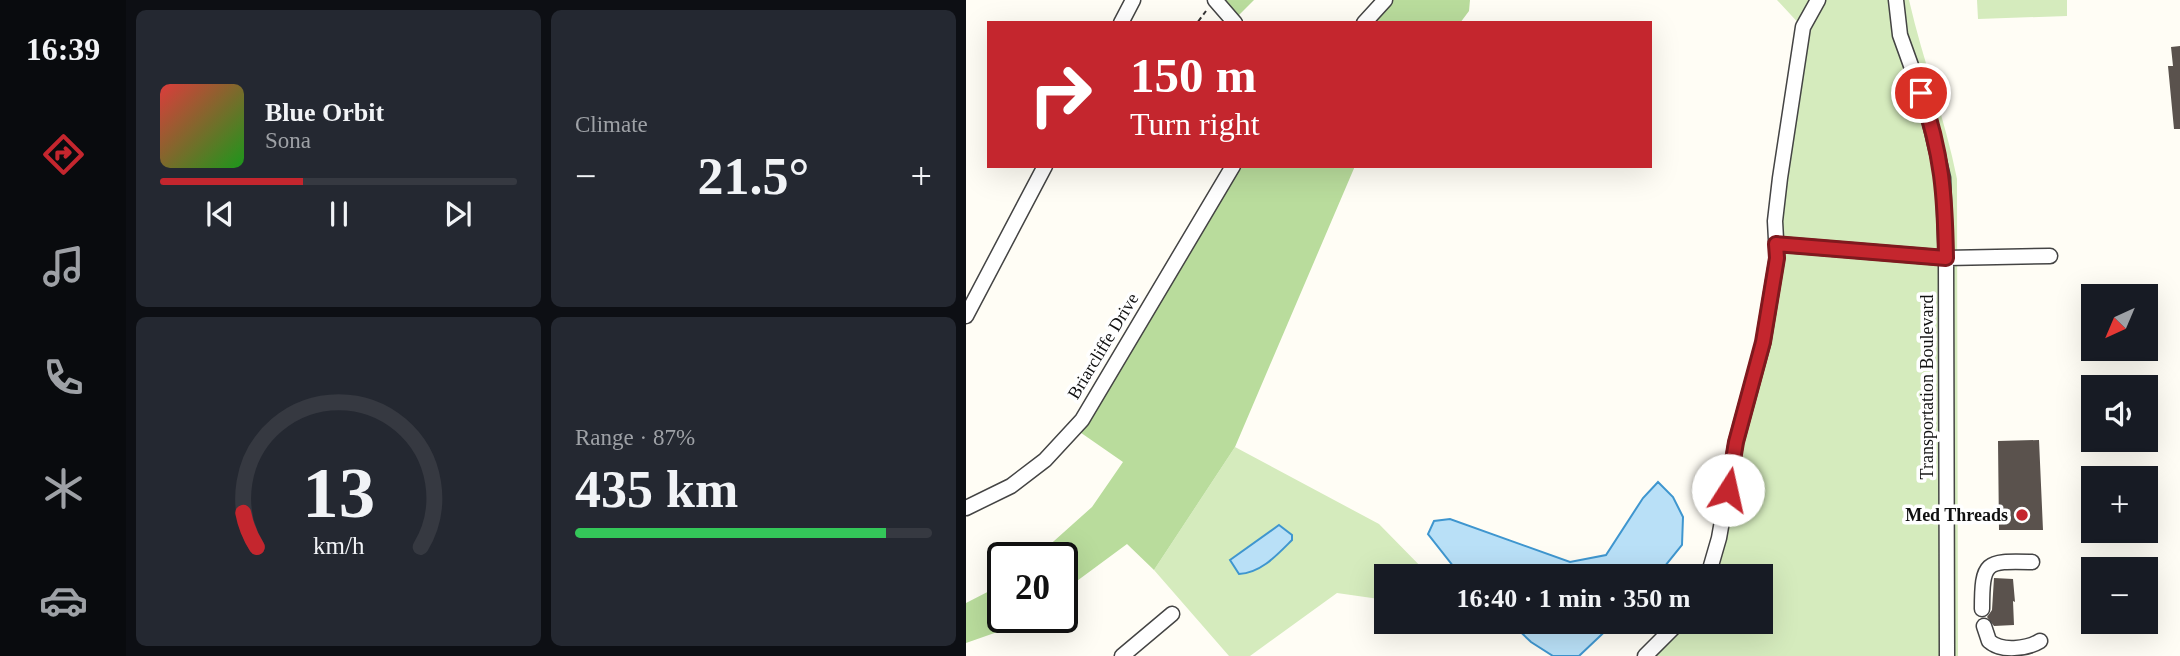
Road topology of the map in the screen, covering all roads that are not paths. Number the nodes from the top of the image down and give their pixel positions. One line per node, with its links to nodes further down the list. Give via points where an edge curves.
1 (1133, 0): 6 (street)
2 (1385, 0): 8 (street)
3 (1818, 0): 11 (street, via 1803,27 1780,178)
4 (1896, 0): 13 (street, Transportation Boulevard, via 1900,35 1940,161)
5 (1211, 5): 7 (street)
6 (1122, 21)
7 (1232, 21)
8 (1366, 21)
9 (1044, 168): 14 (street)
10 (1232, 168): 15 (street, Briarcliffe Drive, via 1082,419 1045,460 1011,486)
11 (1776, 244): 13 (street); 17 (street, via 1763,342 1736,442)
12 (2050, 256): 13 (street)
13 (1946, 258): 25 (street, Transportation Boulevard)
14 (966, 316)
15 (966, 508)
16 (2032, 562): 18 (street, via 1991,565 1984,573)
17 (1711, 564)
18 (1982, 609)
19 (1172, 614): 23 (street)
20 (1984, 626): 22 (street, via 1989,640 2001,647 2030,647)
21 (1667, 634): 24 (street)
22 (2040, 641)
23 (1122, 656)
24 (1645, 656)
25 (1947, 656)

